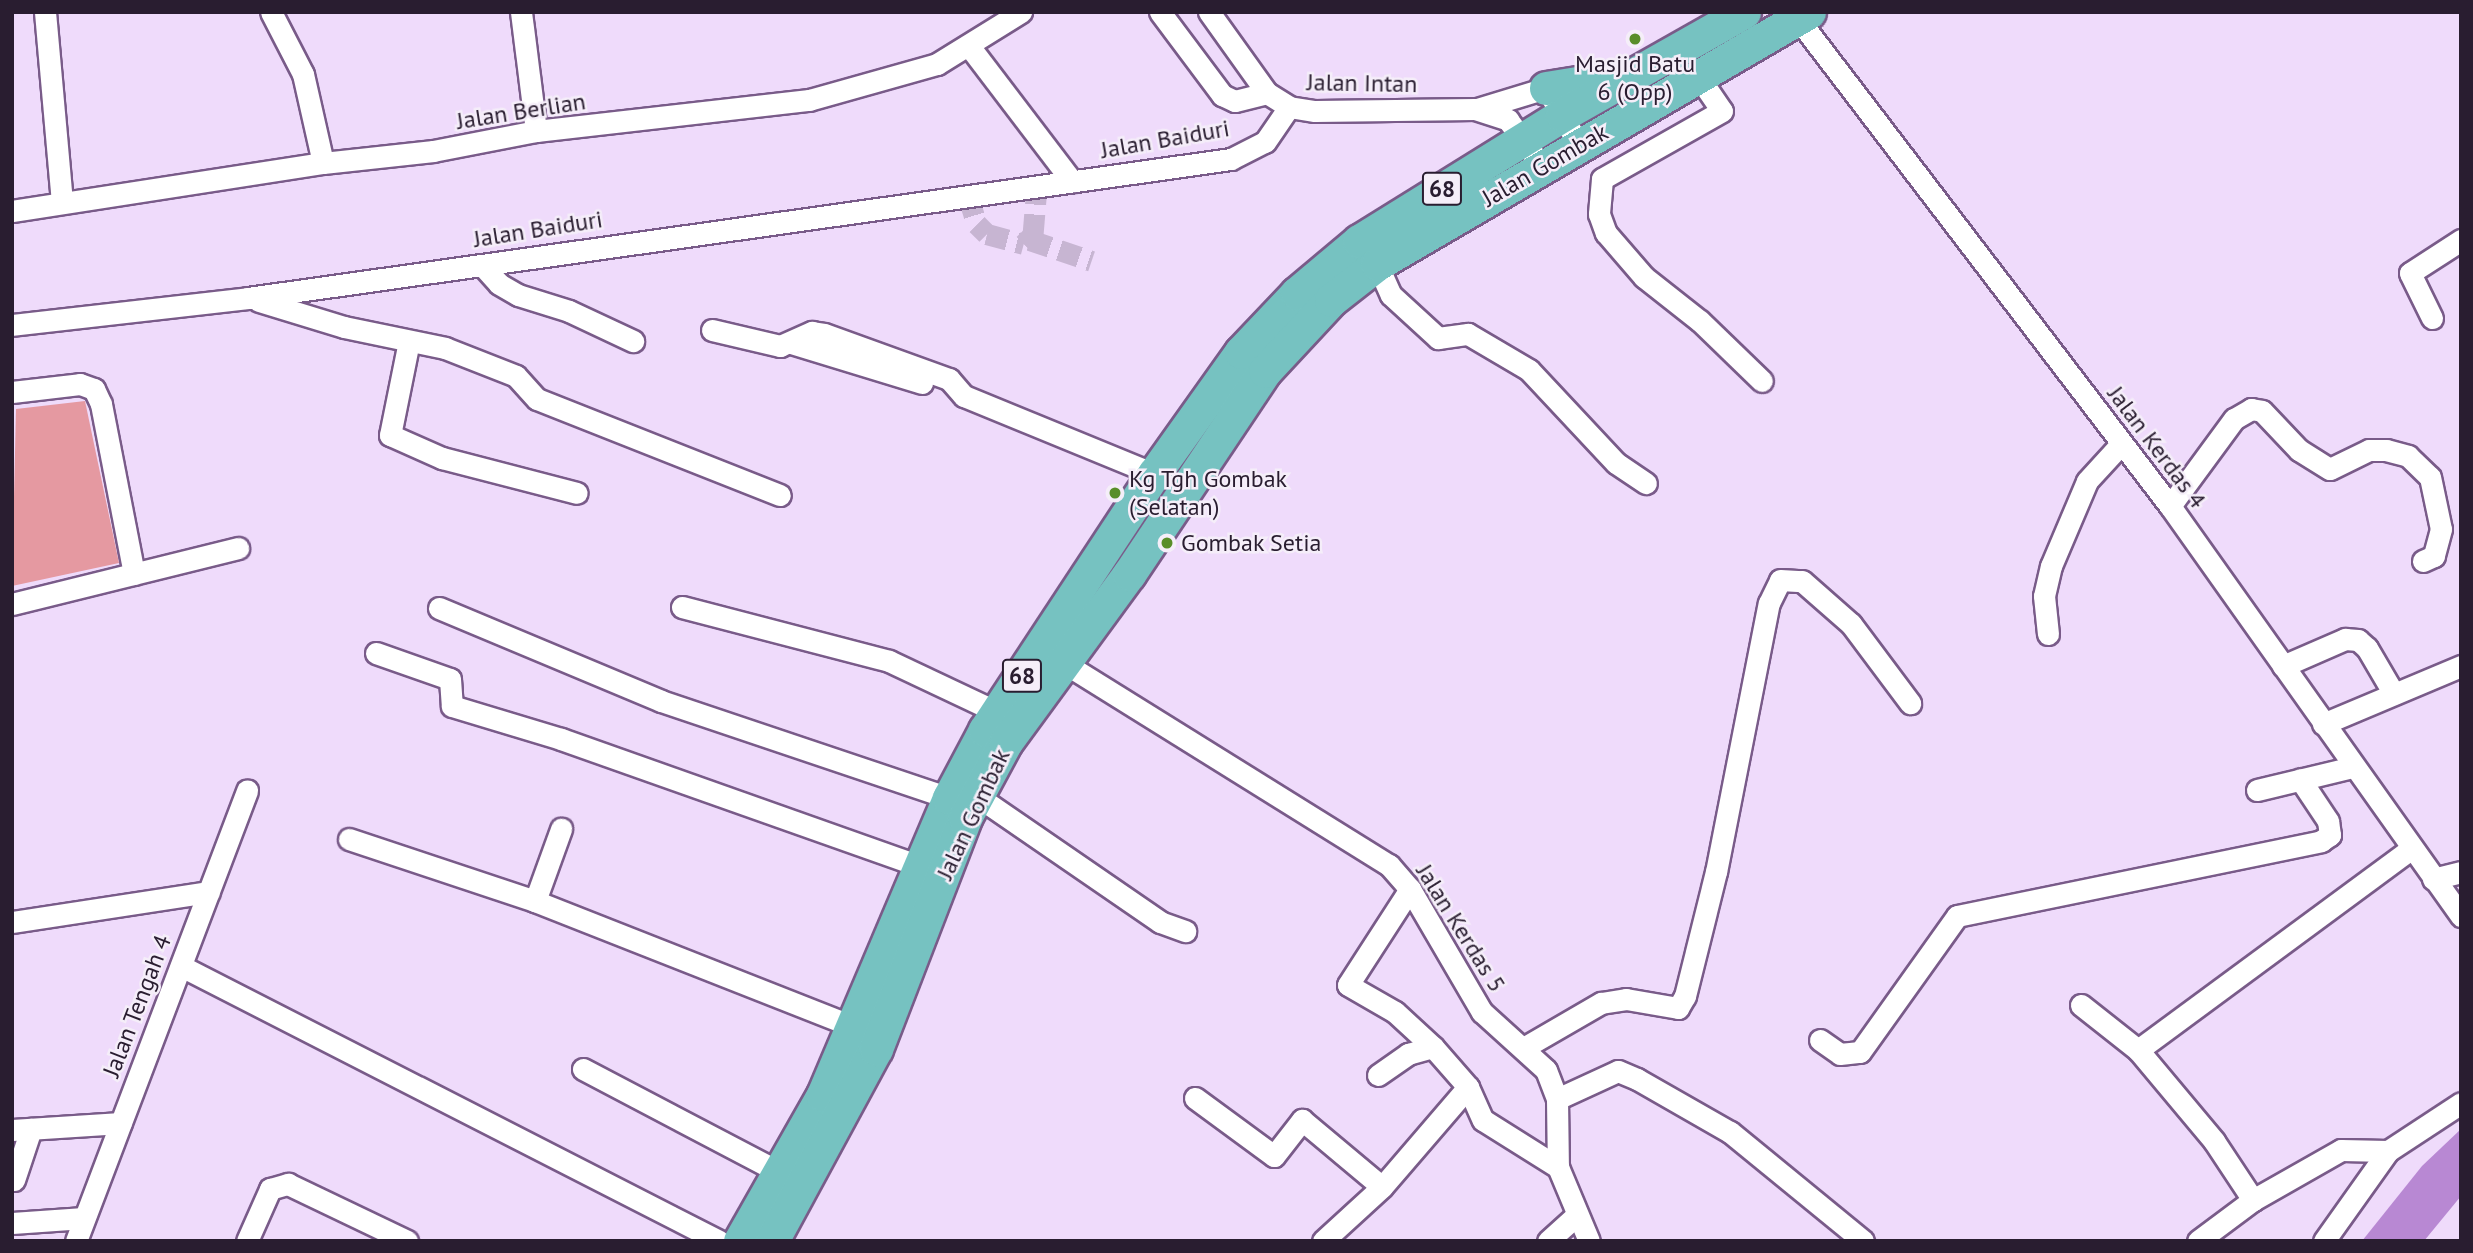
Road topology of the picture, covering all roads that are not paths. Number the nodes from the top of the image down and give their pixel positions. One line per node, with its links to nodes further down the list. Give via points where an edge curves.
1 (45, 12): 21 (street)
2 (271, 12): 18 (street, via 303,75)
3 (521, 12): 15 (street)
4 (1021, 12): 9 (street, Jalan Berlian)
5 (1160, 12): 11 (street, via 1222,95 1235,101)
6 (1209, 12): 11 (street, Jalan Intan)
7 (1744, 12): 12 (main road, Jalan Gombak / 68, via 1637,73)
8 (1803, 16): 10 (main road, Jalan Gombak / 68); 34 (street, Jalan Kerdas 4)
9 (969, 46): 15 (street, Jalan Berlian, via 937,64 808,100); 20 (street, Jalan Baiduri)
10 (1698, 76): 17 (main road, Jalan Gombak / 68); 32 (street, via 1721,111 1602,179 1599,214 1606,233 1644,277 1700,321)
11 (1267, 93): 13 (street, Jalan Intan)
12 (1554, 102): 14 (street, Jalan Intan); 16 (main road, Jalan Gombak / 68); 17 (street)
13 (1289, 107): 14 (street, Jalan Intan, via 1315,111); 20 (street, Jalan Baiduri, via 1265,142 1231,159)
14 (1475, 109): 16 (street, Jalan Intan, via 1508,120)
15 (536, 131): 18 (street, Jalan Berlian, via 433,151)
16 (1525, 138): 19 (street, Jalan Intan); 35 (main road, Jalan Gombak / 68, via 1359,241 1297,293 1241,352)
17 (1579, 145): 19 (main road, Jalan Gombak / 68)
18 (323, 163): 21 (street, Jalan Berlian)
19 (1542, 166): 24 (main road, Jalan Gombak / 68)
20 (1072, 181): 25 (street, Jalan Baiduri)
21 (62, 202): 22 (street, Jalan Berlian)
22 (12, 211)
23 (2461, 240): 27 (street, via 2410,273)
24 (1377, 264): 36 (street, via 1391,295 1438,338 1468,334 1529,370 1583,430); 48 (main road, Jalan Gombak / 68, via 1331,300 1265,371)
25 (482, 265): 26 (street, Jalan Baiduri); 31 (street, via 499,284 518,295 569,311)
26 (248, 298): 28 (street, Jalan Baiduri); 30 (street)
27 (2432, 318)
28 (12, 325)
29 (712, 330): 35 (street, via 780,346 812,332 824,334 949,379 964,396)
30 (409, 341): 37 (street, via 390,435 442,458); 38 (street, via 445,348 516,376 537,399)
31 (633, 341)
32 (1762, 381)
33 (12, 392): 42 (street, via 80,383 94,389 101,404)
34 (2121, 444): 39 (street, Jalan Kerdas 4); 46 (street, via 2087,481 2051,566 2044,596)
35 (1154, 474): 53 (main road, Jalan Gombak / 68)
36 (1646, 483)
37 (577, 493)
38 (780, 495)
39 (2169, 506): 41 (street, via 2234,419 2251,408 2262,411 2299,450 2330,469 2369,450 2408,456 2430,477 2441,529 2434,556); 49 (street, Jalan Kerdas 4)
40 (239, 548): 42 (street)
41 (2423, 561)
42 (134, 574): 43 (street)
43 (12, 604)
44 (682, 607): 53 (street, via 889,662)
45 (439, 608): 59 (street, via 661,701)
46 (2048, 634)
47 (376, 653): 63 (street, via 450,679 452,706 561,739)
48 (1064, 663): 59 (main road, Jalan Gombak / 68); 66 (street, Jalan Kerdas 5, via 1359,843 1390,865)
49 (2283, 666): 51 (street, via 2345,639 2358,640); 54 (street, Jalan Kerdas 4)
50 (2461, 666): 51 (street)
51 (2393, 694): 54 (street)
52 (1910, 703): 77 (street, via 1851,624 1802,581 1780,580 1769,603 1716,872 1685,996 1678,1008 1626,999 1601,1003)
53 (997, 712): 59 (main road, Jalan Gombak / 68)
54 (2323, 724): 55 (street, Jalan Kerdas 4)
55 (2353, 767): 56 (street); 62 (street, Jalan Kerdas 4)
56 (2301, 779): 58 (street); 75 (street, via 2328,821 2330,835 2321,841 1957,916 1860,1052 1840,1054)
57 (247, 790): 67 (street, Jalan Tengah 4)
58 (2257, 790)
59 (963, 797): 63 (main road, Jalan Gombak / 68); 71 (street, via 1160,922); 102 (main road, Jalan Gombak / 68, via 876,1049)
60 (561, 830): 68 (street)
61 (349, 839): 68 (street)
62 (2411, 849): 65 (street, Jalan Kerdas 4); 78 (street)
63 (920, 866): 74 (main road, Jalan Gombak / 68)
64 (2461, 872): 65 (street)
65 (2433, 879): 69 (street, Jalan Kerdas 4)
66 (1410, 888): 76 (street, via 1348,985 1395,1012); 77 (street, Jalan Kerdas 5, via 1482,1012)
67 (209, 892): 70 (street); 72 (street, Jalan Tengah 4)
68 (535, 901): 74 (street)
69 (2461, 916)
70 (12, 922)
71 (1185, 931)
72 (181, 967): 85 (street, Jalan Tengah 4); 100 (street)
73 (2081, 1005): 78 (street)
74 (853, 1026): 89 (main road, Jalan Gombak / 68)
75 (1820, 1040)
76 (1433, 1047): 80 (street, via 1408,1054); 81 (street)
77 (1525, 1047): 83 (street, Jalan Kerdas 5, via 1546,1070)
78 (2138, 1050): 92 (street, via 2214,1141)
79 (583, 1069): 89 (street)
80 (1378, 1075)
81 (1468, 1087): 88 (street, via 1483,1120); 91 (street)
82 (1195, 1098): 91 (street, via 1274,1156 1302,1120)
83 (1557, 1099): 88 (street, Jalan Kerdas 5); 105 (street, via 1618,1071 1637,1079 1730,1132)
84 (2461, 1103): 87 (street)
85 (121, 1123): 86 (street); 94 (street, Jalan Tengah 4)
86 (22, 1129): 90 (street)
87 (2388, 1151): 92 (street, via 2341,1150); 107 (street)
88 (1558, 1167): 93 (street, Jalan Kerdas 5)
89 (781, 1173): 101 (main road, Jalan Gombak / 68)
90 (14, 1180)
91 (1382, 1187): 103 (street)
92 (2253, 1200): 106 (street)
93 (1576, 1216): 96 (street); 104 (street, Jalan Kerdas 5)
94 (85, 1218): 95 (street); 97 (street, Jalan Tengah 4)
95 (12, 1223)
96 (1551, 1239)
97 (76, 1241)
98 (247, 1241): 99 (street, via 270,1189 288,1184)
99 (407, 1241)
100 (719, 1241)
101 (740, 1241)
102 (772, 1241)
103 (1323, 1241)
104 (1589, 1241)
105 (1863, 1241)
106 (2198, 1241)
107 (2324, 1241)

